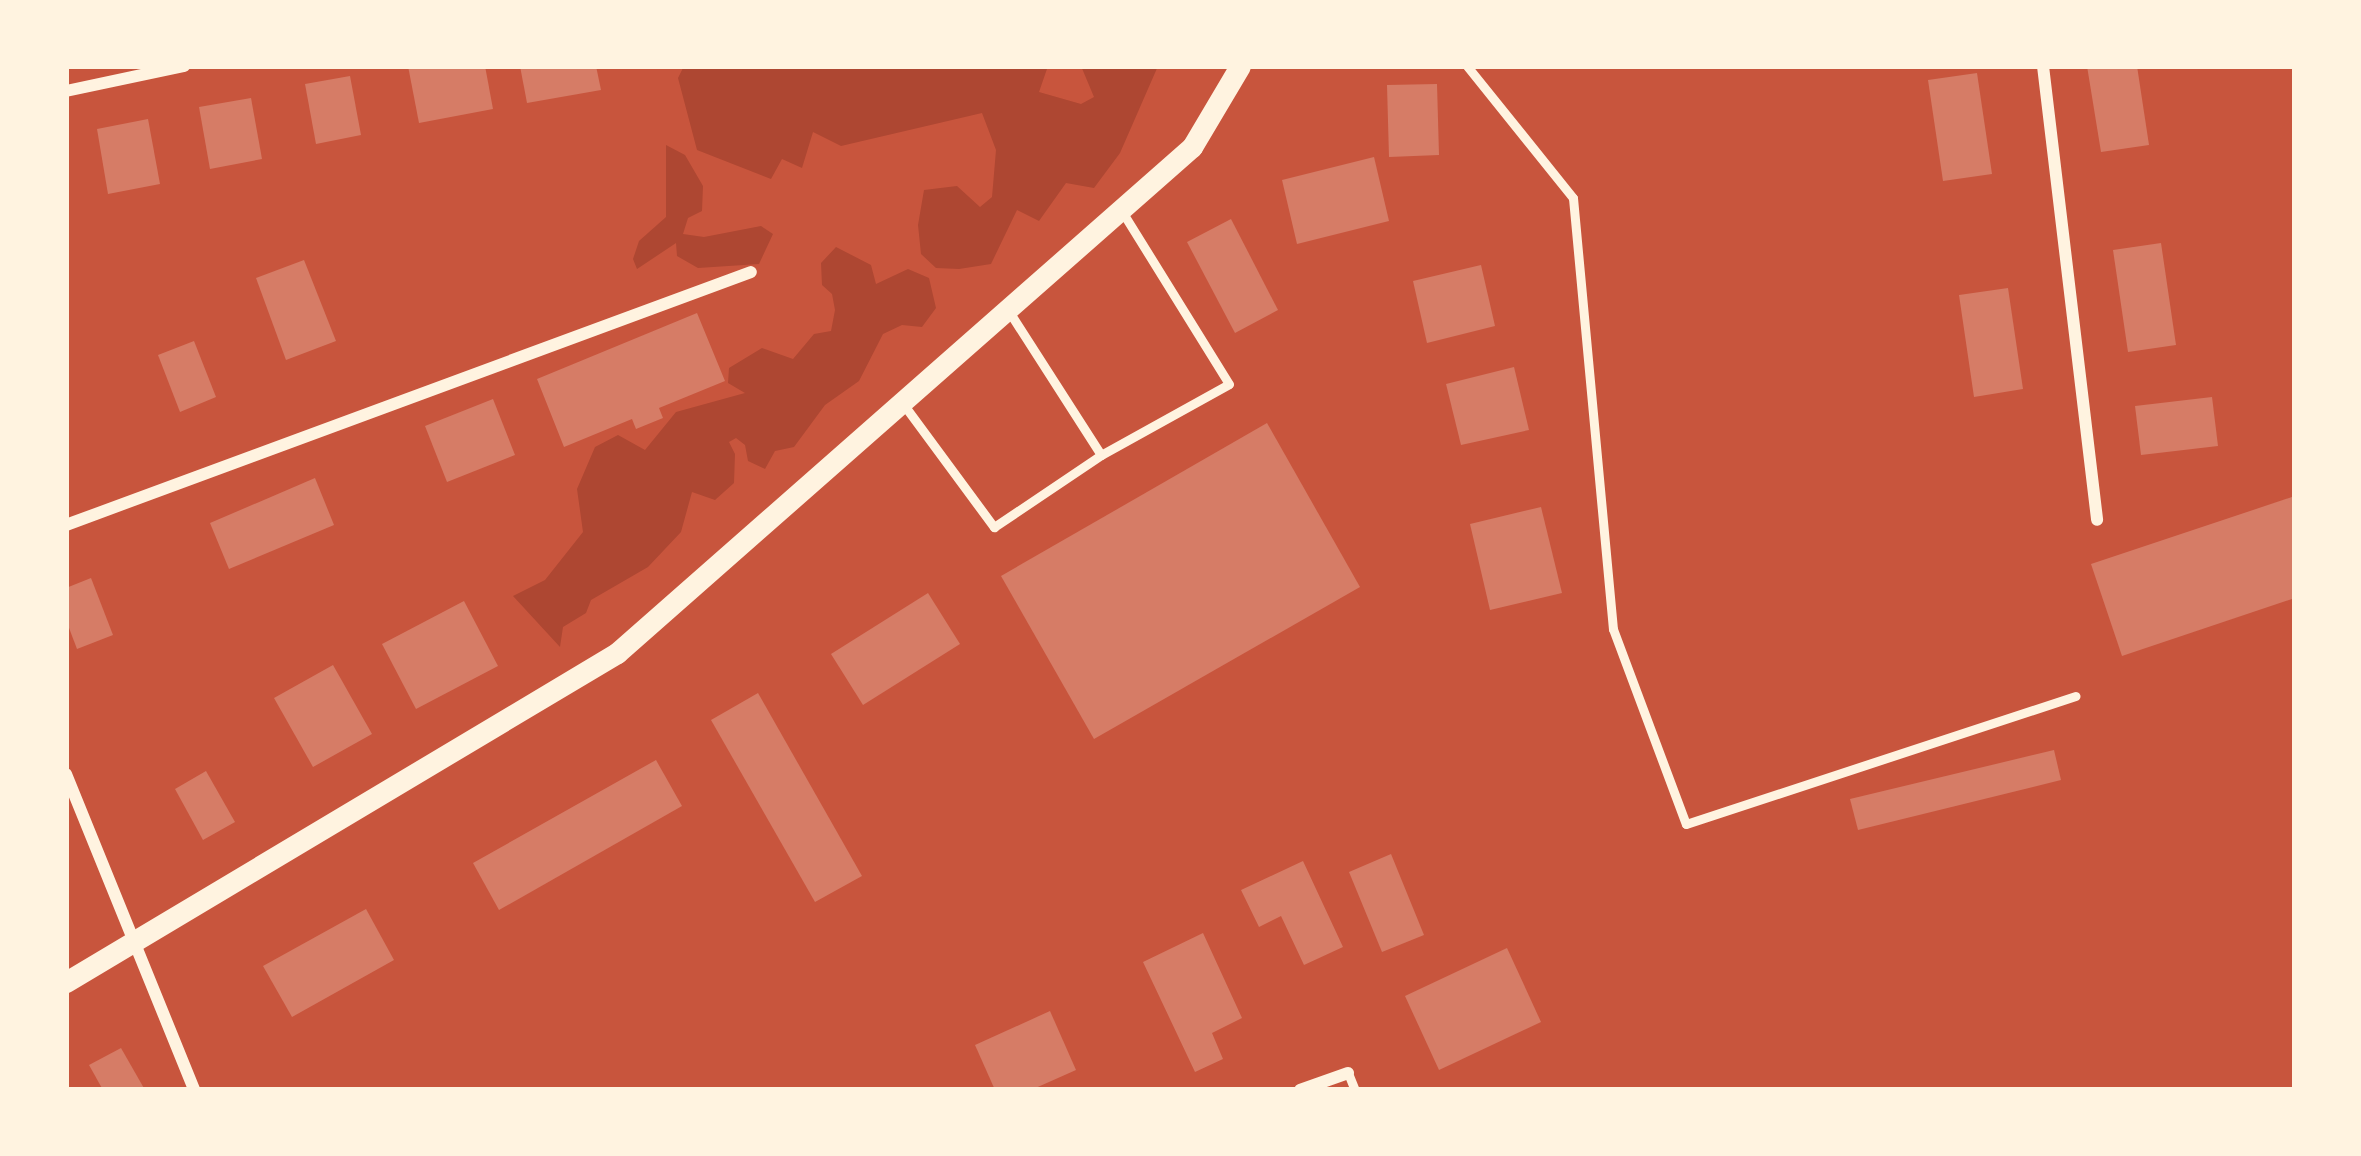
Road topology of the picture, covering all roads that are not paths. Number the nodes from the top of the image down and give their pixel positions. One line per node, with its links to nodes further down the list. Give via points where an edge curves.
1 (184, 66): 5 (street)
2 (1240, 66): 6 (street, via 1192,147)
3 (1467, 66): 13 (lane, via 1574,198 1612,629 1686,824)
4 (2043, 66): 11 (street)
5 (66, 91)
6 (1121, 210): 8 (street); 10 (lane, via 1228,385)
7 (751, 272): 12 (street)
8 (1008, 310): 9 (street); 10 (lane)
9 (900, 400): 10 (lane, via 994,527); 15 (street, via 617,653)
10 (1101, 455)
11 (2097, 520)
12 (66, 525)
13 (2076, 696)
14 (66, 774): 15 (street)
15 (138, 942): 16 (street); 18 (street)
16 (66, 982)
17 (1348, 1073): 19 (street); 20 (lane)
18 (194, 1090)
19 (1300, 1090)
20 (1355, 1090)

